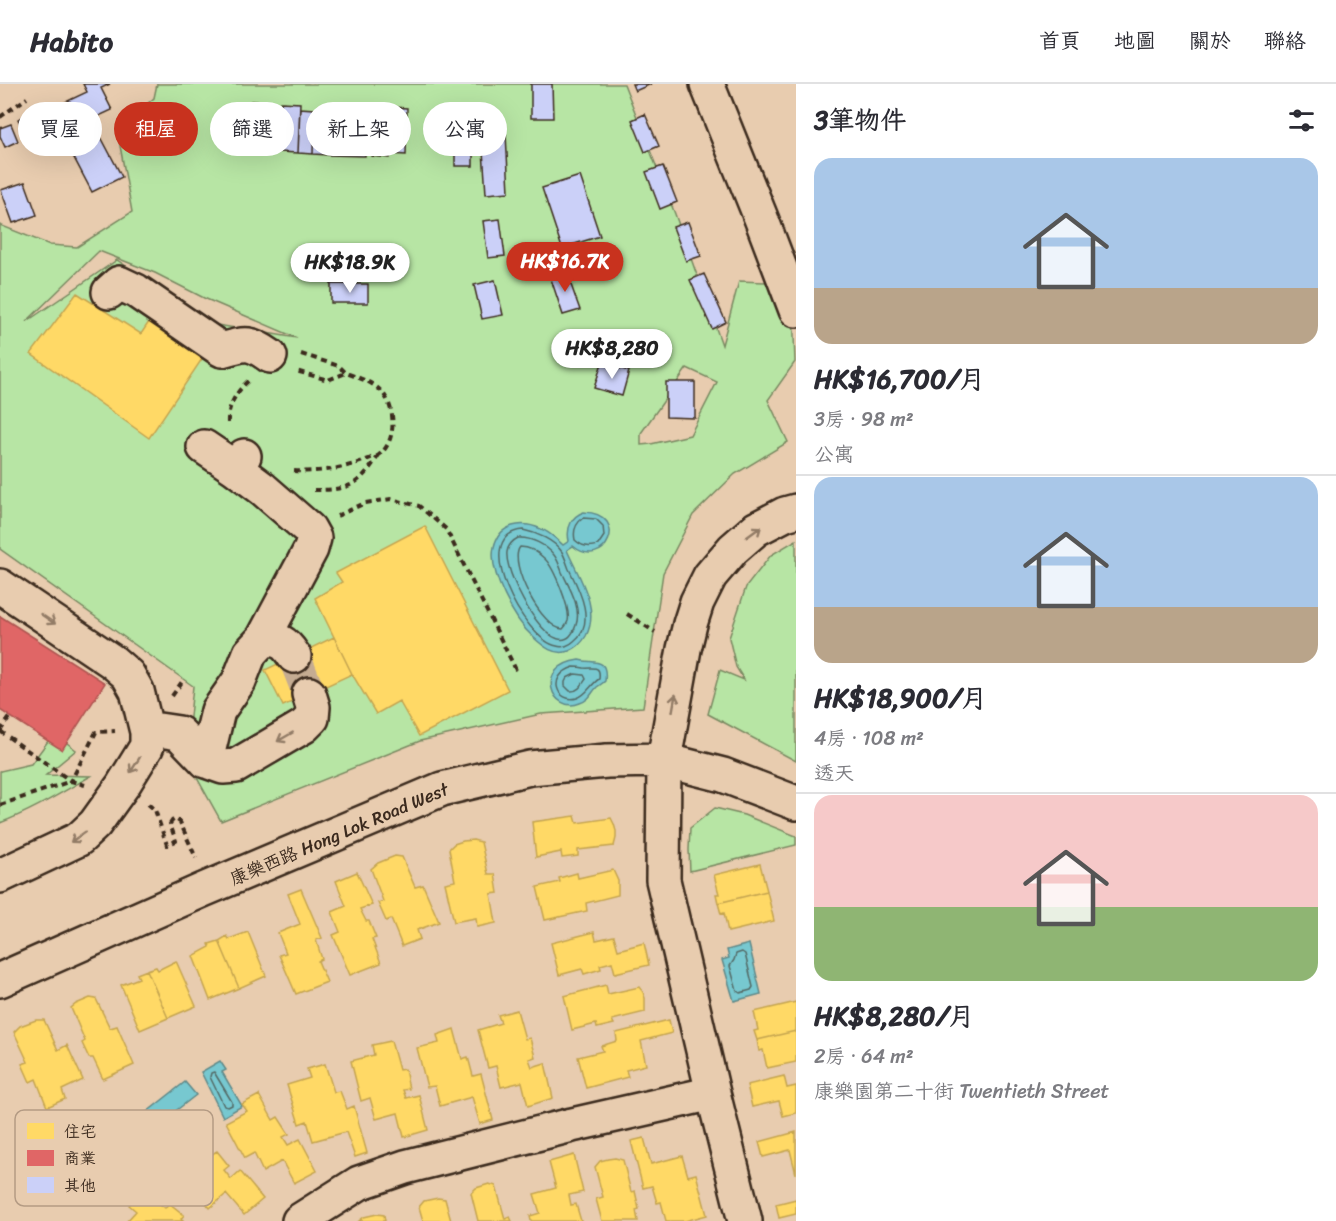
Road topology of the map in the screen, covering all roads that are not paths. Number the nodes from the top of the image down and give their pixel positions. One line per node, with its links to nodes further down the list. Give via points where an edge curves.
1 (707, 84): 3 (street)
2 (108, 292): 4 (street, via 119,283 222,350 246,343 257,347)
3 (796, 310)
4 (271, 367)
5 (204, 447): 8 (street, via 239,462 314,538)
6 (796, 511): 12 (street, one-way to 6, via 690,624 710,576 756,530)
7 (0, 586): 11 (street, one-way to 11, via 128,675 143,712)
8 (263, 639): 9 (street, via 280,640); 13 (street, via 250,653 239,681 218,711)
9 (294, 656)
10 (309, 694): 13 (street, one-way to 13, via 312,718 304,726 236,766)
11 (132, 732): 13 (street, via 179,733); 15 (street, one-way to 15, via 147,746 95,824 79,839)
12 (664, 760): 14 (street, 康樂西路 Hong Lok Road West, via 723,775); 16 (street, 康樂西路 Hong Lok Road West, via 530,768 442,789); 17 (street, via 663,880)
13 (206, 761)
14 (796, 803)
15 (0, 876)
16 (0, 980)
17 (713, 1093): 18 (street, via 405,1167 359,1184); 19 (street)
18 (307, 1219)
19 (745, 1221)

